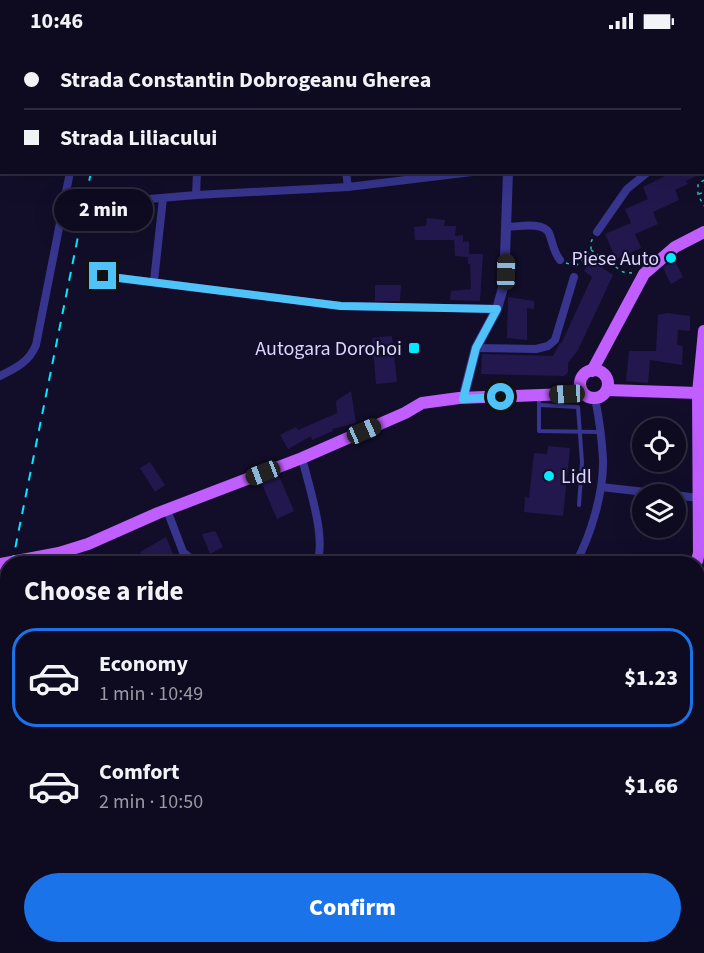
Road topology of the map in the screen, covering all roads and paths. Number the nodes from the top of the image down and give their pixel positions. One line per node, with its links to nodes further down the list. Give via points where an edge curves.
1 (70, 174): 28 (street, via 36,345 31,356)
2 (197, 174): 10 (street)
3 (346, 174): 8 (street)
4 (455, 174): 8 (street)
5 (508, 174): 15 (street)
6 (646, 174): 16 (street, via 627,189)
7 (704, 180): 11 (path, via 698,184)
8 (348, 187): 10 (street)
9 (704, 192): 11 (path)
10 (196, 195): 12 (street)
11 (698, 195): 14 (path)
12 (164, 198): 13 (street); 23 (street)
13 (114, 202)
14 (704, 206)
15 (507, 227): 19 (street, via 545,229); 24 (street, via 506,272)
16 (597, 232): 18 (path)
17 (704, 232): 20 (main road, via 675,247)
18 (591, 250): 19 (path, via 576,266); 20 (path, via 623,272)
19 (560, 260)
20 (644, 274): 27 (main road, via 615,327)
21 (103, 276): 23 (street)
22 (574, 277): 26 (street, via 555,340 548,346)
23 (154, 281): 24 (street, via 341,306)
24 (497, 309): 26 (street)
25 (704, 331): 31 (main road)
26 (476, 348): 34 (street)
27 (598, 373): 29 (main road, via 584,375); 30 (main road, via 607,380)
28 (0, 376)
29 (582, 379): 32 (main road); 33 (main road, via 581,387)
30 (607, 390): 31 (main road); 33 (main road, via 601,396)
31 (701, 393): 42 (main road)
32 (567, 394): 33 (main road); 35 (main road)
33 (590, 396): 37 (street)
34 (463, 399): 35 (main road); 38 (main road, via 422,403)
35 (539, 400): 36 (lane, via 578,407); 36 (lane, via 539,431)
36 (580, 432): 37 (lane); 43 (lane)
37 (601, 432): 39 (street)
38 (302, 458): 44 (main road); 47 (street, via 315,511)
39 (601, 487): 40 (street); 48 (street, via 596,512)
40 (632, 490)
41 (686, 497): 42 (street)
42 (698, 498): 49 (main road)
43 (579, 505)
44 (167, 510): 45 (main road, via 88,544); 46 (street)
45 (43, 556)
46 (188, 556)
47 (320, 556)
48 (578, 556)
49 (700, 556)

